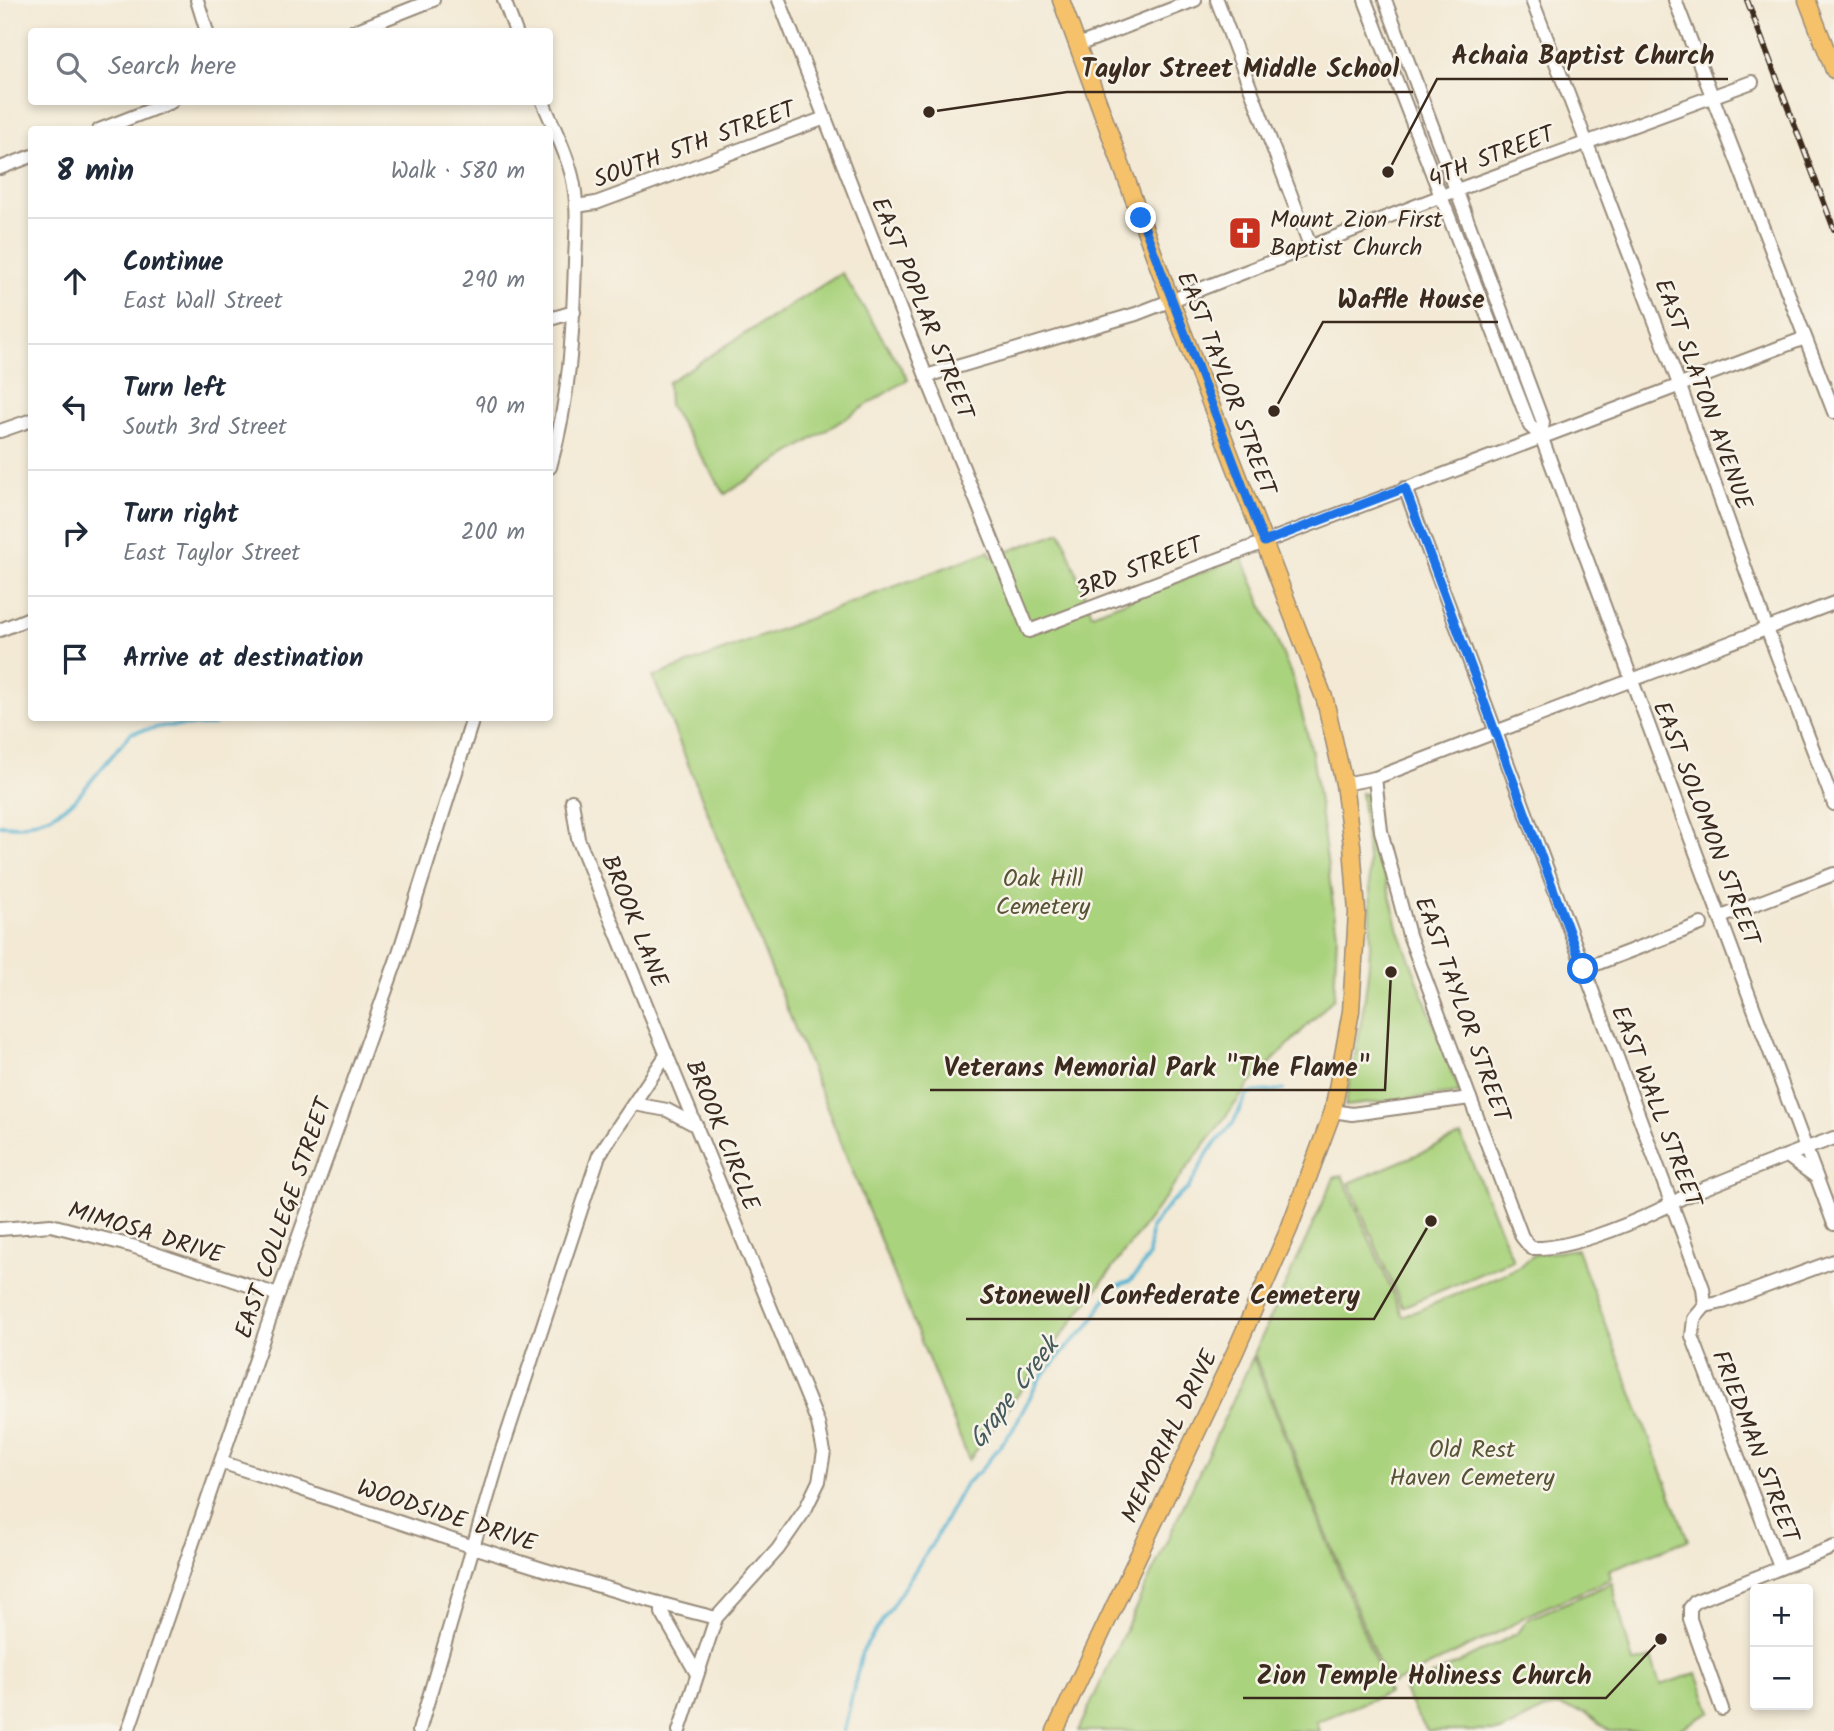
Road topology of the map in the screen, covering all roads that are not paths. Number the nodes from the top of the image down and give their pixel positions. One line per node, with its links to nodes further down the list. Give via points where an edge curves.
1 (197, 0): 13 (street)
2 (433, 0): 14 (street)
3 (504, 0): 15 (street)
4 (779, 0): 23 (street, EAST POPLAR STREET)
5 (1061, 0): 16 (main road, EAST TAYLOR STREET)
6 (1195, 0): 16 (street)
7 (1217, 0): 31 (street)
8 (1365, 0): 29 (street, EAST SOLOMON STREET)
9 (1385, 0): 28 (street, EAST SOLOMON STREET)
10 (1532, 0): 25 (street, EAST SLATON AVENUE)
11 (1675, 0): 20 (street)
12 (1807, 0): 17 (main road)
13 (206, 28)
14 (362, 28)
15 (514, 28)
16 (1078, 45): 32 (main road, EAST TAYLOR STREET)
17 (1831, 51): 18 (main road)
18 (1834, 70)
19 (1752, 82): 20 (street, 4TH STREET)
20 (1711, 97): 25 (street, 4TH STREET); 35 (street)
21 (163, 105): 24 (street)
22 (545, 105): 30 (street, via 572,175)
23 (825, 118): 30 (street, SOUTH 5TH STREET, via 596,203); 36 (street, EAST POPLAR STREET)
24 (109, 126)
25 (1586, 142): 28 (street, 4TH STREET); 37 (street, EAST SLATON AVENUE)
26 (28, 158): 27 (street)
27 (0, 168)
28 (1457, 190): 29 (street, 4TH STREET); 41 (street, EAST SOLOMON STREET, via 1543,422)
29 (1441, 196): 31 (street, 4TH STREET); 41 (street, EAST SOLOMON STREET, via 1530,426)
30 (576, 206): 33 (street)
31 (1311, 248): 32 (street, 4TH STREET)
32 (1171, 301): 36 (street, 4TH STREET); 44 (main road, EAST TAYLOR STREET)
33 (574, 312): 34 (street); 42 (street, via 569,383)
34 (553, 318)
35 (1805, 338): 37 (street, 3RD STREET); 38 (street)
36 (926, 376): 49 (street, EAST POPLAR STREET)
37 (1679, 384): 41 (street, 3RD STREET); 47 (street, EAST SLATON AVENUE)
38 (1834, 412)
39 (28, 421): 40 (street)
40 (0, 431)
41 (1541, 436): 43 (street, 3RD STREET); 50 (street, EAST SOLOMON STREET)
42 (553, 456)
43 (1405, 488): 44 (street, 3RD STREET); 52 (street, EAST WALL STREET)
44 (1264, 542): 49 (street, 3RD STREET); 54 (main road, EAST TAYLOR STREET, via 1325,700)
45 (1834, 603): 47 (street)
46 (28, 619): 48 (street)
47 (1768, 628): 50 (street); 56 (street, EAST SLATON AVENUE)
48 (0, 631)
49 (1030, 631)
50 (1630, 679): 52 (street); 58 (street, EAST SOLOMON STREET)
51 (472, 721): 74 (street, EAST COLLEGE STREET, via 398,956)
52 (1494, 730): 53 (street); 60 (street, EAST WALL STREET)
53 (1375, 778): 54 (street); 62 (street, EAST TAYLOR STREET, via 1381,831 1409,935)
54 (1344, 784): 64 (main road, MEMORIAL DRIVE, via 1355,876 1356,948 1351,1011)
55 (572, 801): 61 (street, BROOK LANE, via 578,839)
56 (1834, 804)
57 (1834, 874): 58 (street)
58 (1721, 917): 67 (street, EAST SOLOMON STREET)
59 (1701, 924): 60 (street)
60 (1583, 969): 70 (street, EAST WALL STREET)
61 (667, 1054): 63 (street, BROOK CIRCLE); 65 (street, BROOK CIRCLE)
62 (1470, 1098): 64 (street, via 1352,1114); 70 (street, EAST TAYLOR STREET, via 1522,1237 1531,1248 1577,1241)
63 (634, 1104): 65 (street, via 667,1110); 77 (street, BROOK CIRCLE, via 599,1155)
64 (1333, 1111): 87 (main road, MEMORIAL DRIVE, via 1235,1352)
65 (697, 1126): 81 (street, BROOK CIRCLE, via 818,1423 824,1452 819,1481 805,1510 778,1549)
66 (1834, 1138): 67 (street)
67 (1805, 1149): 68 (street); 69 (street, EAST SOLOMON STREET)
68 (1787, 1156): 69 (street); 70 (street)
69 (1816, 1177): 71 (street, EAST SOLOMON STREET)
70 (1672, 1203): 75 (street, EAST WALL STREET, via 1703,1288)
71 (1834, 1224)
72 (0, 1229): 74 (street, MIMOSA DRIVE, via 51,1225 132,1246)
73 (1834, 1261): 75 (street)
74 (278, 1295): 76 (street, EAST COLLEGE STREET)
75 (1704, 1306): 79 (street, FRIEDMAN STREET, via 1694,1319 1692,1336)
76 (221, 1462): 77 (street, WOODSIDE DRIVE); 84 (street, EAST COLLEGE STREET)
77 (474, 1547): 80 (street, WOODSIDE DRIVE); 85 (street, BROOK CIRCLE)
78 (1834, 1547): 79 (street)
79 (1780, 1567): 83 (street, FRIEDMAN STREET, via 1696,1601 1690,1608)
80 (662, 1605): 81 (street, WOODSIDE DRIVE); 82 (street, via 662,1613)
81 (716, 1618): 82 (street, BROOK CIRCLE)
82 (697, 1674): 86 (street, BROOK CIRCLE)
83 (1722, 1709)
84 (128, 1731)
85 (419, 1731)
86 (678, 1731)
87 (1055, 1731)

